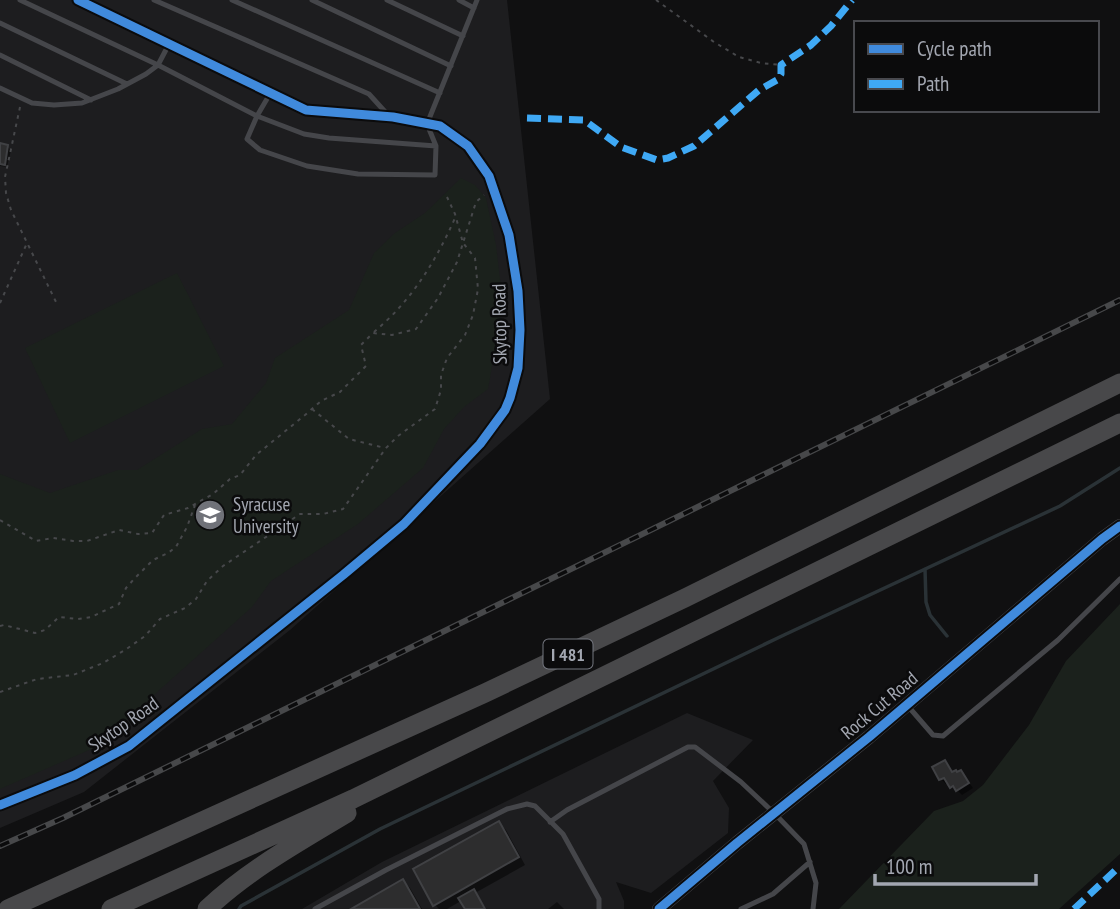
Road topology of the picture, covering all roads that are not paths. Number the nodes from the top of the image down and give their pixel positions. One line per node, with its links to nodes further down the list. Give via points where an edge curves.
1 (20, 0): 14 (lane)
2 (78, 0): 12 (street, Skytop Road)
3 (154, 0): 22 (lane, via 369,94)
4 (232, 0): 19 (lane)
5 (312, 0): 15 (lane)
6 (387, 0): 11 (lane)
7 (459, 0): 9 (lane)
8 (477, 0): 9 (lane)
9 (474, 8): 11 (lane)
10 (0, 23): 16 (lane)
11 (463, 36): 15 (lane)
12 (169, 44): 14 (lane); 18 (street, Skytop Road)
13 (0, 55): 20 (lane)
14 (158, 65): 16 (lane); 21 (lane)
15 (451, 66): 19 (lane)
16 (127, 84): 20 (lane)
17 (0, 88): 20 (lane, via 32,103 54,106)
18 (271, 92): 21 (lane); 22 (street, Skytop Road, via 306,110)
19 (440, 93): 23 (lane)
20 (91, 100)
21 (257, 116): 24 (lane, via 304,134); 24 (lane, via 247,139 260,150 307,166 358,174 435,175)
22 (390, 117): 23 (street, Skytop Road)
23 (427, 124): 24 (lane); 31 (street, Skytop Road, via 440,126 468,146 489,176 509,235 520,330 518,368 505,411 404,524 129,746 75,775)
24 (436, 146)
25 (1120, 383): 36 (highway, I 481, via 485,693)
26 (1120, 423): 30 (highway, I 481)
27 (1120, 526): 29 (street, Rock Cut Road)
28 (1120, 579): 29 (lane, via 1058,640 943,736 933,734)
29 (907, 705): 32 (street, Rock Cut Road)
30 (511, 723): 37 (highway, I 481); 38 (highway, via 276,857)
31 (0, 805)
32 (775, 813): 33 (lane, via 732,775 695,747 688,747); 34 (lane, via 804,844); 40 (street, Rock Cut Road)
33 (550, 822): 35 (lane, via 535,806 507,809); 39 (lane, via 563,834 599,900)
34 (810, 862): 41 (lane, via 773,894); 42 (lane, via 816,883)
35 (318, 908)
36 (8, 909)
37 (111, 909)
38 (207, 909)
39 (599, 909)
40 (659, 909)
41 (741, 909)
42 (813, 909)

